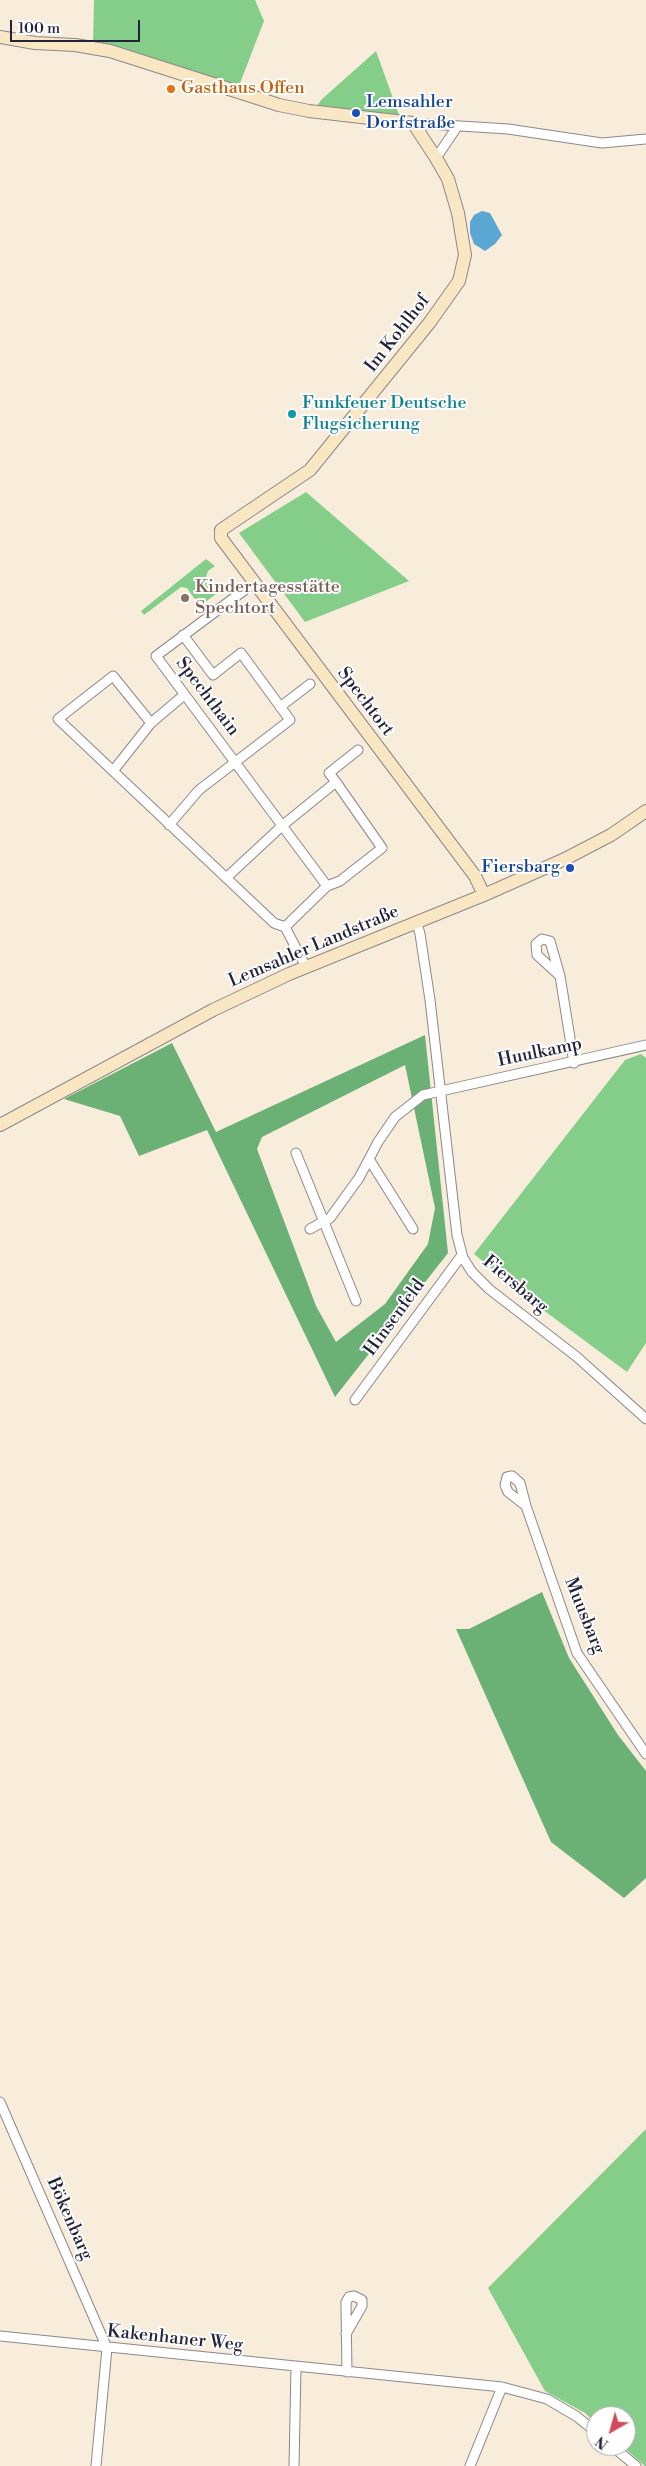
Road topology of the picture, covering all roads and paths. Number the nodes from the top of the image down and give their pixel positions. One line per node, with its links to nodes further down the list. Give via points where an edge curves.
1 (0, 37): 2 (street, via 110,51 279,105)
2 (413, 123): 3 (street); 5 (street, Im Kohlhof)
3 (457, 127): 4 (street, via 508,128 602,143); 5 (street)
4 (646, 139)
5 (436, 158): 6 (street, Im Kohlhof, via 448,179 458,213 465,255 459,280 430,322 310,470)
6 (221, 530): 7 (street, Spechtort, via 221,538)
7 (254, 583): 8 (street, Spechthain); 22 (street, Spechtort, via 475,876)
8 (183, 635): 10 (street, Spechthain, via 156,656); 11 (street, Spechthain, via 213,675 241,653)
9 (310, 684): 11 (street)
10 (184, 694): 12 (street); 14 (street, Spechthain)
11 (280, 707): 14 (street, Spechthain, via 290,720)
12 (151, 723): 15 (street); 15 (street, via 113,676 58,719)
13 (358, 750): 16 (street, via 329,773)
14 (235, 762): 18 (street, via 199,790); 19 (street, Spechthain)
15 (112, 771): 18 (street)
16 (336, 782): 19 (street); 21 (street, via 382,848 340,881)
17 (646, 811): 22 (street, Lemsahler Landstraße, via 588,848)
18 (169, 825): 20 (street)
19 (282, 825): 20 (street); 21 (street, Spechthain)
20 (226, 878): 24 (street, via 274,923)
21 (327, 886): 24 (street)
22 (484, 895): 23 (street, Lemsahler Landstraße)
23 (417, 923): 25 (street, Lemsahler Landstraße); 29 (street, Fiersbarg)
24 (285, 927): 25 (street)
25 (306, 967): 30 (street, Lemsahler Landstraße, via 213,1010)
26 (560, 976): 28 (street)
27 (646, 1045): 28 (street, Huulkamp)
28 (574, 1062): 29 (street, Huulkamp)
29 (441, 1090): 32 (street, Huulkamp, via 424,1095 395,1118); 36 (street, Fiersbarg)
30 (0, 1124)
31 (296, 1153): 33 (street)
32 (369, 1159): 33 (street, Huulkamp, via 341,1205); 35 (street)
33 (324, 1222): 34 (street, Huulkamp); 37 (street)
34 (310, 1229)
35 (413, 1229)
36 (462, 1256): 38 (street, Hinsenfeld); 39 (street, Fiersbarg, via 489,1289 577,1356)
37 (356, 1301)
38 (355, 1400)
39 (646, 1419)
40 (526, 1506): 41 (street, Muusbarg, via 577,1653)
41 (646, 1754)
42 (0, 2102): 45 (street, Bökenbarg)
43 (346, 2334): 47 (street)
44 (0, 2336): 45 (street, Kakenhaner Weg)
45 (107, 2348): 46 (street, Kakenhaner Weg); 51 (street)
46 (296, 2367): 47 (street, Kakenhaner Weg); 52 (street)
47 (347, 2372): 48 (street, Kakenhaner Weg)
48 (502, 2387): 49 (street, Kakenhaner Weg, via 547,2399); 53 (street)
49 (586, 2424)
50 (624, 2456): 54 (street)
51 (96, 2466)
52 (294, 2466)
53 (470, 2466)
54 (636, 2466)

